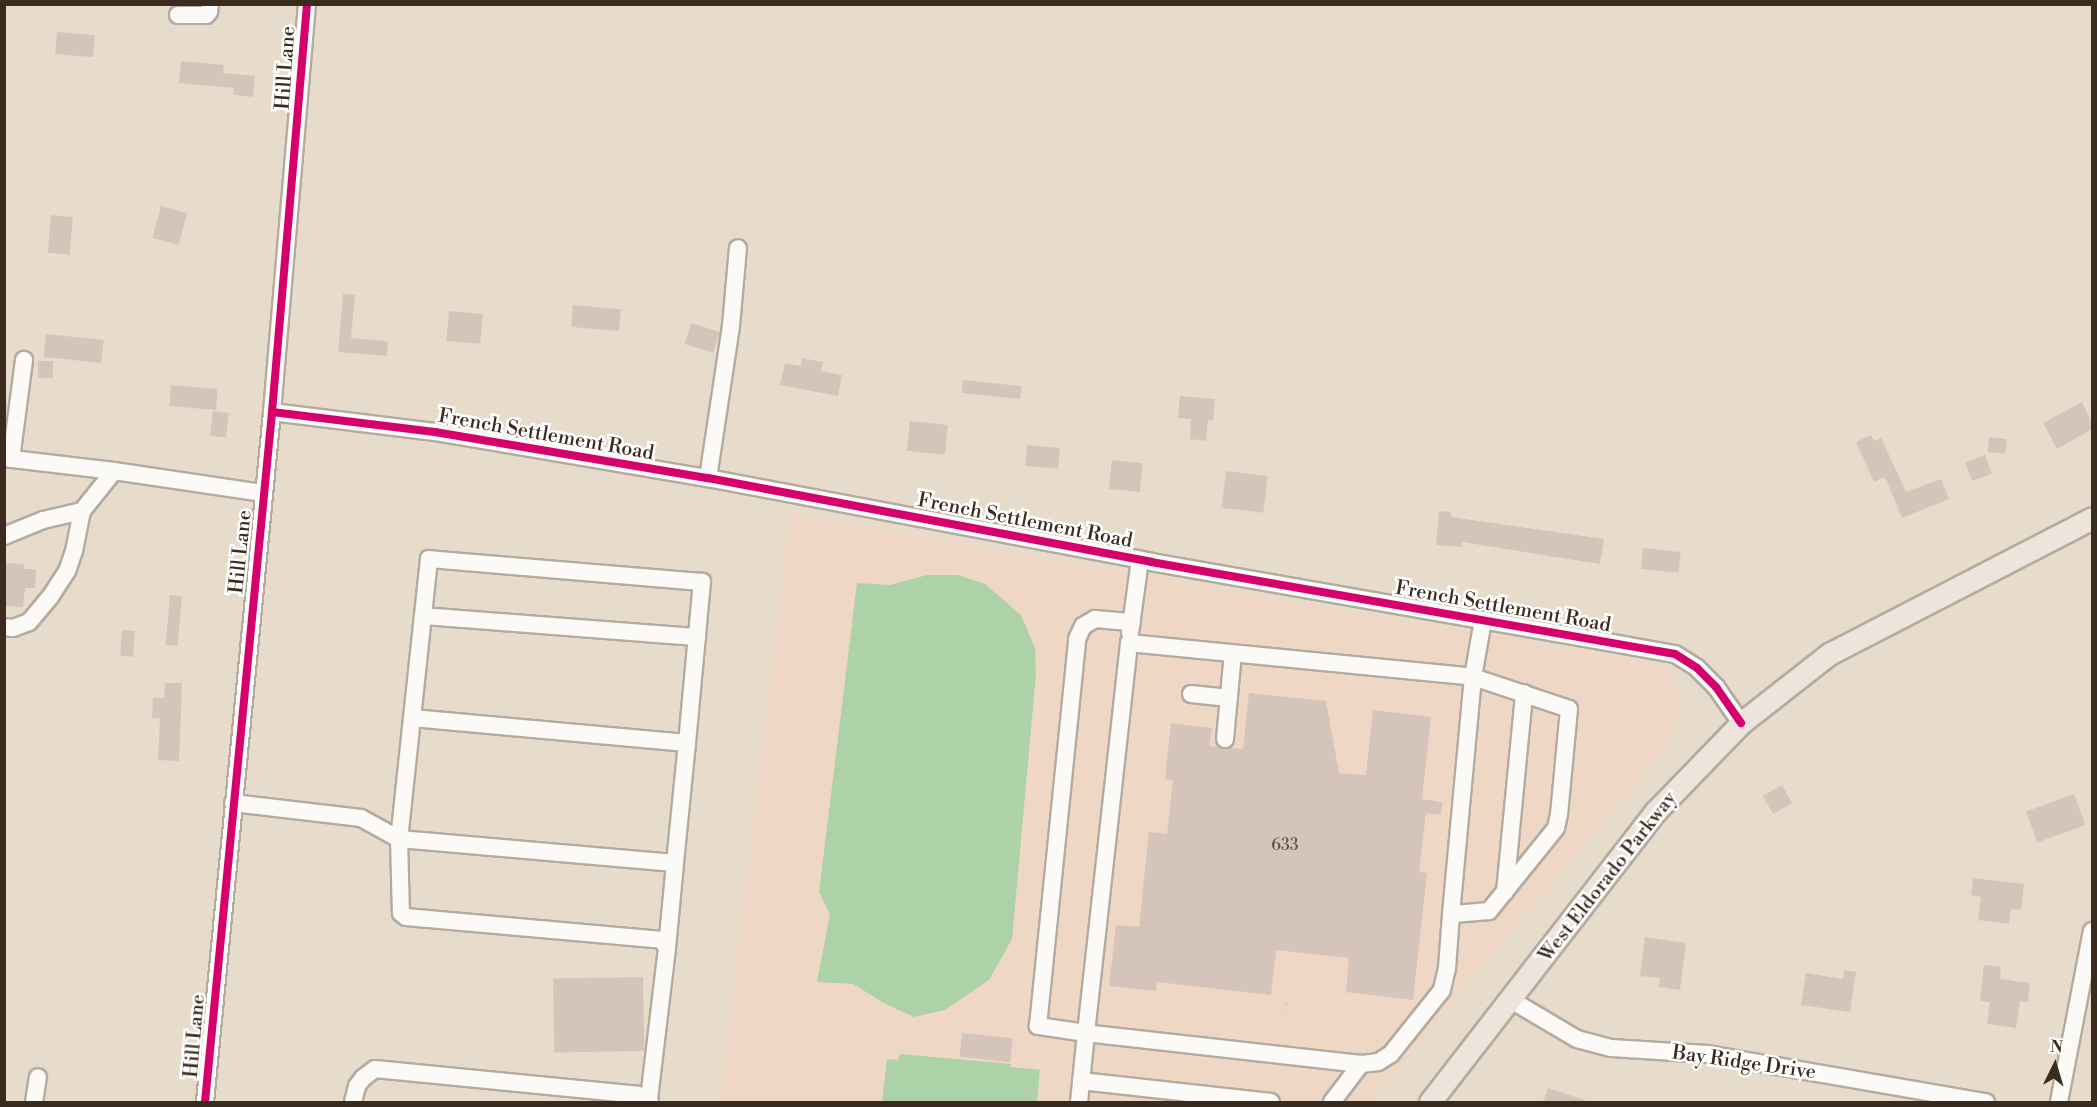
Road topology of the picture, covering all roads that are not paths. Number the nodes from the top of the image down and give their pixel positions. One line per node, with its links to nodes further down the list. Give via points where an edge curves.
1 (210, 4): 3 (street, via 206,15)
2 (307, 4): 6 (street, Hill Lane)
3 (178, 15)
4 (738, 248): 9 (street, via 731,326)
5 (24, 360): 7 (street)
6 (272, 412): 9 (street, French Settlement Road, via 435,432); 10 (street, Hill Lane)
7 (8, 459): 8 (street)
8 (114, 471): 10 (street); 11 (street)
9 (708, 478): 14 (street, French Settlement Road)
10 (263, 493): 30 (street, Hill Lane)
11 (82, 511): 13 (street, via 43,520); 18 (street, via 68,571 29,622)
12 (2092, 518): 27 (main road, West Eldorado Parkway, via 1829,654)
13 (4, 536)
14 (1140, 560): 16 (street, French Settlement Road); 17 (street)
15 (423, 616): 19 (street); 19 (street, via 429,559 702,582); 26 (street)
16 (1483, 620): 22 (street); 27 (street, French Settlement Road, via 1675,654 1716,687)
17 (1132, 622): 20 (street); 38 (street, via 1095,619 1083,626 1077,639 1038,1026)
18 (4, 627)
19 (697, 637): 29 (street)
20 (1129, 643): 21 (street); 38 (street)
21 (1233, 653): 22 (street); 25 (street)
22 (1473, 677): 23 (street); 34 (street)
23 (1524, 693): 33 (street); 33 (street, via 1569,709 1567,732 1556,828)
24 (1191, 694): 25 (street)
25 (1229, 698): 28 (street)
26 (412, 718): 29 (street); 31 (street)
27 (1742, 723): 37 (main road, West Eldorado Parkway, via 1656,811)
28 (1225, 739)
29 (687, 743): 32 (street)
30 (232, 803): 31 (street, via 361,818); 44 (street, Hill Lane)
31 (399, 839): 32 (street); 36 (street, via 401,913 406,917 662,940)
32 (675, 863): 36 (street)
33 (1505, 892): 34 (street, via 1489,911)
34 (1451, 914): 39 (street, via 1448,968 1442,990 1391,1054 1378,1062)
35 (2092, 931): 51 (street)
36 (667, 948): 42 (street)
37 (1511, 1000): 49 (main road, West Eldorado Parkway); 50 (street, Bay Ridge Drive, via 1577,1039 1611,1048 1707,1054)
38 (1086, 1033): 39 (street); 41 (street)
39 (1361, 1064): 48 (street)
40 (38, 1077): 43 (street)
41 (1081, 1081): 46 (street); 47 (street)
42 (649, 1101): 45 (street, via 638,1095 375,1070 363,1077)
43 (33, 1102)
44 (205, 1102)
45 (353, 1102)
46 (1079, 1102)
47 (1271, 1102)
48 (1332, 1102)
49 (1430, 1102)
50 (1986, 1102)
51 (2059, 1102)

